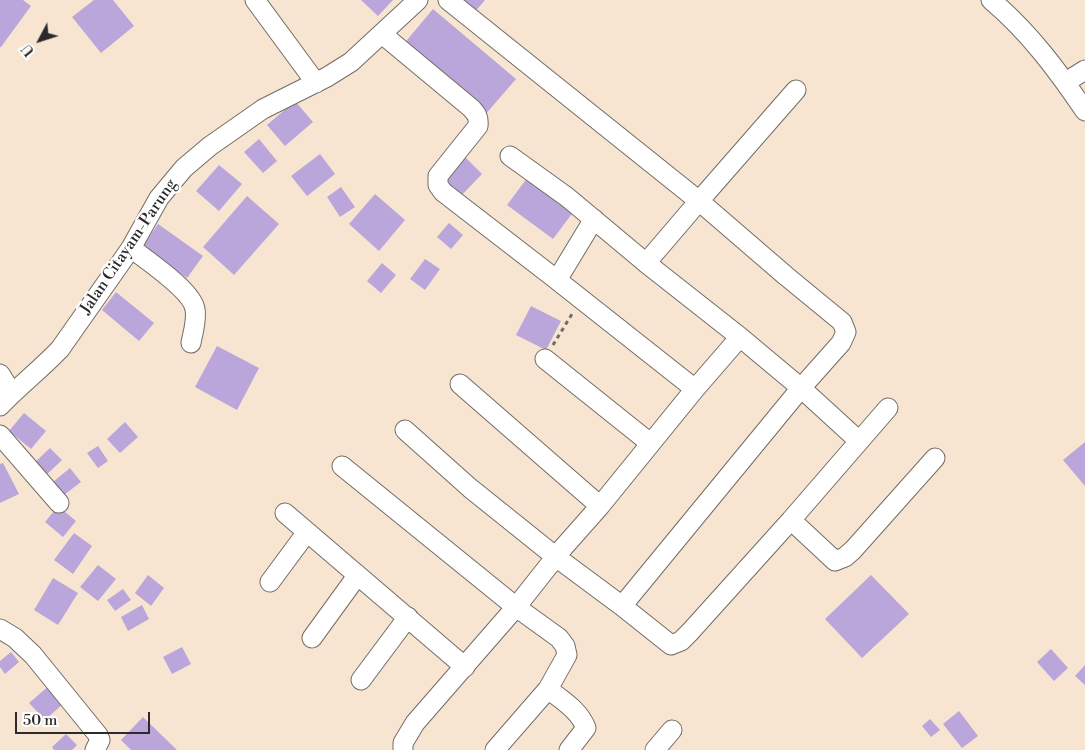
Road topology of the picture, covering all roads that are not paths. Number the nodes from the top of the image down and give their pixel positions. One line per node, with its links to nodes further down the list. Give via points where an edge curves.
1 (255, 0): 8 (street)
2 (418, 0): 5 (street, Jalan Citayam-Parung)
3 (448, 0): 12 (street)
4 (991, 0): 7 (street, via 1030,37)
5 (382, 34): 8 (street, Jalan Citayam-Parung, via 351,62); 16 (street, via 476,113 479,119 478,126 438,176 438,185)
6 (1085, 70): 7 (street)
7 (1066, 82): 10 (street)
8 (316, 83): 14 (street, Jalan Citayam-Parung, via 263,109 194,159 159,198)
9 (796, 90): 12 (street)
10 (1085, 111)
11 (510, 156): 13 (street)
12 (699, 201): 15 (street); 22 (street, via 842,322 846,332 841,343)
13 (594, 219): 15 (street); 16 (street)
14 (130, 248): 18 (street, via 188,295 195,307); 24 (street, Jalan Citayam-Parung, via 60,349)
15 (646, 263): 17 (street)
16 (557, 280): 23 (street)
17 (740, 336): 22 (street); 23 (street)
18 (191, 343)
19 (545, 359): 29 (street)
20 (0, 374): 24 (street)
21 (460, 384): 33 (street)
22 (801, 388): 28 (street); 40 (street)
23 (695, 389): 29 (street)
24 (6, 400)
25 (888, 408): 28 (street)
26 (405, 430): 37 (street, via 470,488)
27 (0, 435): 32 (street)
28 (859, 441): 35 (street)
29 (650, 443): 33 (street)
30 (935, 458): 35 (street, via 845,557 835,561)
31 (342, 466): 41 (street)
32 (59, 503)
33 (600, 506): 37 (street)
34 (285, 513): 36 (street)
35 (791, 520): 40 (street, via 681,640 671,645)
36 (308, 532): 38 (street); 39 (street)
37 (556, 557): 40 (street); 41 (street)
38 (357, 576): 42 (street); 44 (street)
39 (270, 582)
40 (622, 606)
41 (516, 607): 45 (street); 47 (street, via 559,638 565,646 567,655)
42 (408, 617): 45 (street); 46 (street)
43 (0, 629): 49 (street, via 33,655 98,735 100,740)
44 (312, 638)
45 (465, 667): 50 (street, via 415,723 403,743)
46 (360, 680)
47 (548, 689): 51 (street); 52 (street, via 583,719 586,728)
48 (672, 730): 53 (street)
49 (95, 750)
50 (403, 750)
51 (495, 750)
52 (570, 750)
53 (655, 750)

